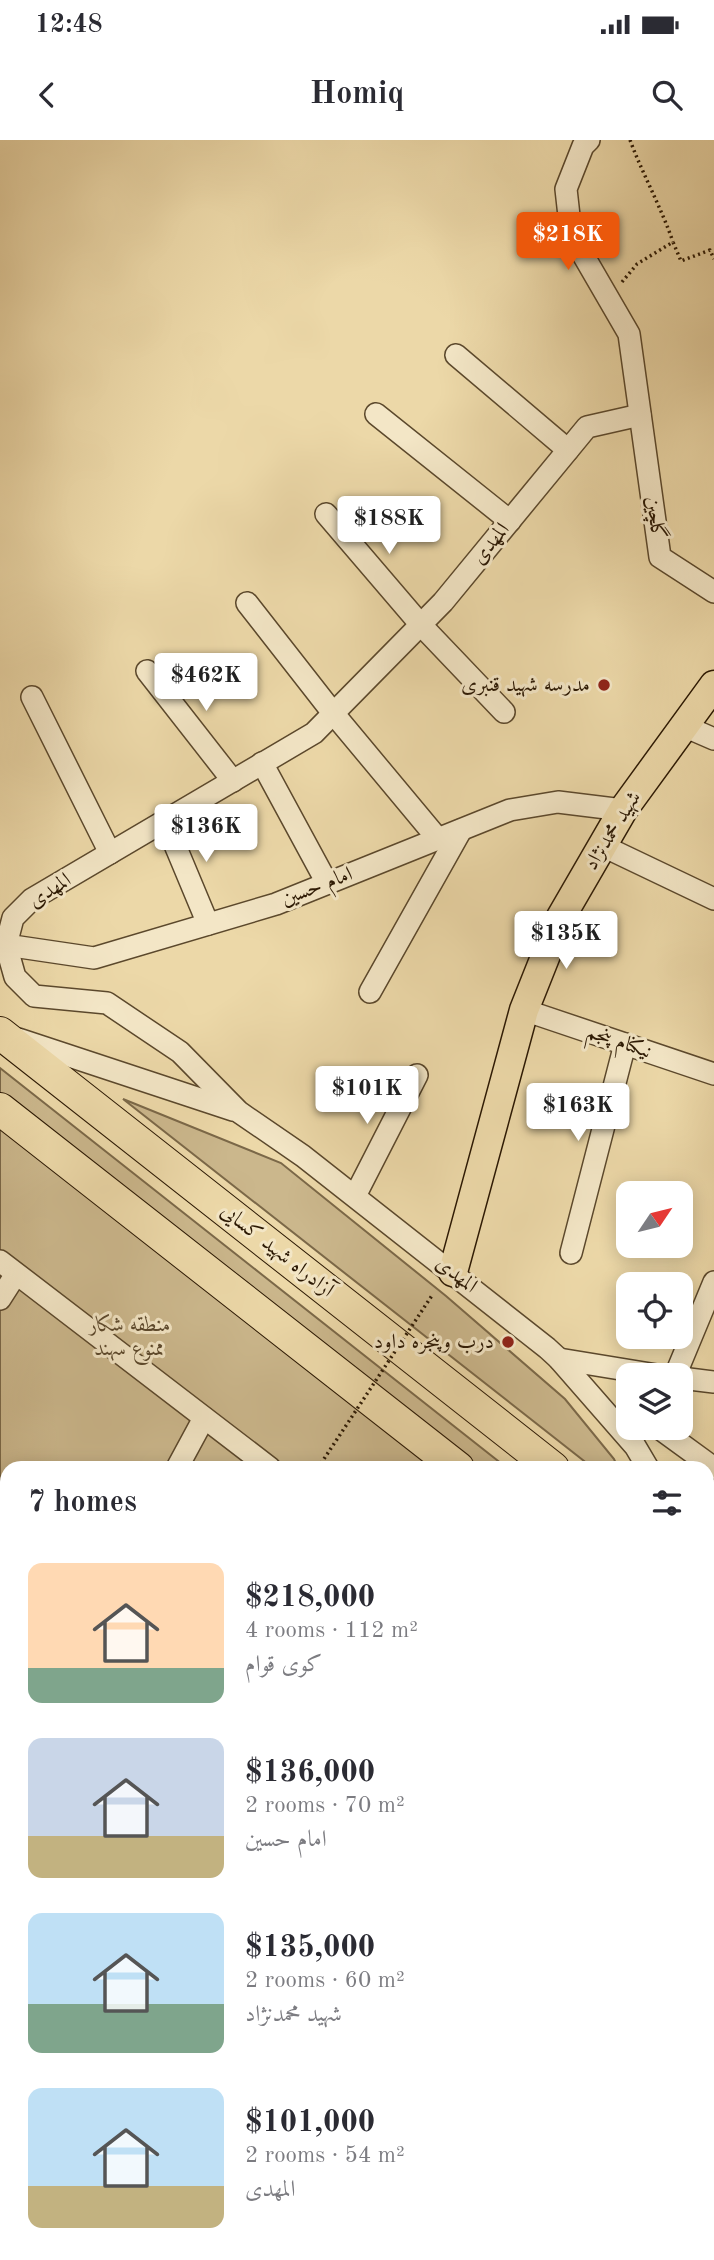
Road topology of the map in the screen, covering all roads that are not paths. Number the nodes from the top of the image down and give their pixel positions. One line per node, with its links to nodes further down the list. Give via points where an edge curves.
1 (589, 140): 4 (street, گلچین, via 566,189 571,234 629,334)
2 (456, 355): 5 (street)
3 (376, 414): 7 (street)
4 (640, 415): 5 (street, المهدی, via 587,427); 8 (street, گلچین, via 660,557)
5 (568, 450): 7 (street, المهدی)
6 (326, 514): 10 (street)
7 (510, 521): 10 (street, المهدی)
8 (714, 592)
9 (247, 603): 15 (street)
10 (421, 625): 14 (street); 15 (street, المهدی)
11 (147, 671): 19 (street)
12 (714, 685): 16 (main road, شهید محمدنژاد)
13 (32, 698): 25 (street)
14 (504, 712)
15 (333, 713): 18 (street, المهدی, via 314,733); 23 (street)
16 (684, 726): 17 (street); 20 (main road, شهید محمدنژاد)
17 (714, 739)
18 (262, 763): 19 (street, المهدی); 26 (street)
19 (233, 780): 21 (street, المهدی)
20 (623, 810): 22 (street, امام حسین, via 558,802 510,810); 24 (main road, شهید محمدنژاد)
21 (165, 821): 25 (street, المهدی); 28 (street)
22 (461, 830): 23 (street, امام حسین); 30 (street)
23 (438, 839): 26 (street, امام حسین)
24 (603, 846): 27 (street); 31 (main road, شهید محمدنژاد, via 561,917)
25 (110, 853): 29 (street, المهدی, via 32,899 13,918)
26 (327, 883): 28 (street, امام حسین)
27 (714, 899)
28 (208, 924): 29 (street, امام حسین, via 94,958)
29 (6, 945): 37 (street, المهدی, via 15,977 34,996 107,1003 180,1052)
30 (370, 992)
31 (524, 1010): 33 (street, نیکنام پنجم); 41 (main road, شهید محمدنژاد)
32 (0, 1033): 37 (street); 56 (highway, آزادراه شهید کسایی)
33 (625, 1044): 34 (street, نیکنام پنجم); 39 (street)
34 (714, 1074)
35 (417, 1075): 38 (street)
36 (0, 1109): 55 (highway)
37 (239, 1112): 38 (street, المهدی)
38 (355, 1196): 41 (street, المهدی)
39 (571, 1253)
40 (8, 1268): 43 (street); 50 (street)
41 (453, 1272): 44 (street, المهدی)
42 (714, 1282): 45 (street)
43 (0, 1299)
44 (559, 1359): 46 (street); 49 (street, المهدی)
45 (680, 1363)
46 (616, 1368)
47 (693, 1379): 48 (street)
48 (714, 1382)
49 (616, 1415)
50 (204, 1418): 53 (street); 54 (street)
51 (639, 1440): 57 (street, المهدی)
52 (676, 1440): 58 (street)
53 (181, 1461)
54 (261, 1461)
55 (449, 1461)
56 (545, 1461)
57 (646, 1461)
58 (704, 1461)

